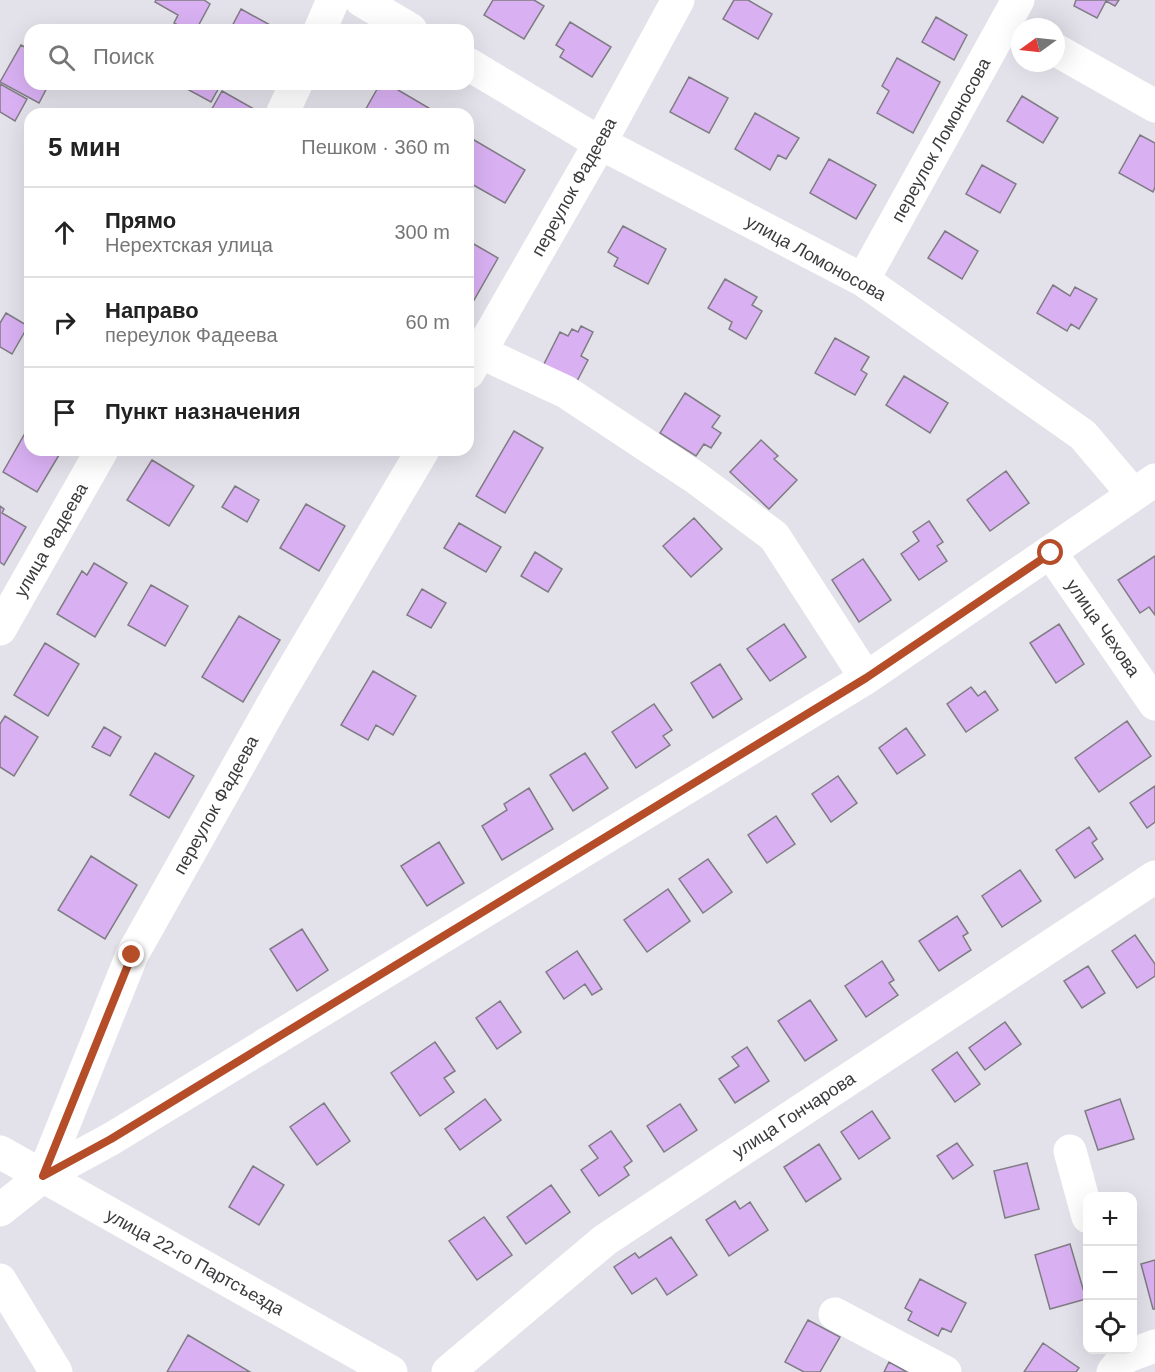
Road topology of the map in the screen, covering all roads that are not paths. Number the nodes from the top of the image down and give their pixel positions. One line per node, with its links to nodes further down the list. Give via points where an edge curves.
1 (333, 0): 5 (street)
2 (361, 0): 6 (street)
3 (678, 0): 12 (street, переулок Фадеева)
4 (1015, 17): 13 (street, переулок Ломоносова)
5 (323, 24)
6 (401, 24)
7 (1065, 55): 10 (street)
8 (474, 68): 12 (street, улица Ломоносова)
9 (293, 90): 11 (street)
10 (1155, 106)
11 (285, 108)
12 (600, 143): 13 (street, улица Ломоносова); 14 (street, переулок Фадеева)
13 (863, 280): 17 (street, улица Ломоносова, via 1083,435)
14 (474, 363): 20 (street, via 566,392 696,478 774,536)
15 (99, 456): 19 (street, улица Фадеева)
16 (419, 456): 25 (street, переулок Фадеева, via 278,695 132,955)
17 (1144, 487): 18 (street)
18 (1051, 553): 20 (street); 21 (street, улица Чехова)
19 (0, 629)
20 (866, 678): 25 (street, via 122,1133)
21 (1155, 704)
22 (1155, 877): 34 (street, улица Гончарова, via 605,1240)
23 (1070, 1151): 26 (street)
24 (0, 1152): 25 (street, улица 22-го Партсъезда)
25 (43, 1176): 27 (street); 33 (street, улица 22-го Партсъезда)
26 (1083, 1199)
27 (0, 1210)
28 (0, 1280): 32 (street)
29 (835, 1314): 35 (street)
30 (1155, 1346): 31 (street)
31 (1120, 1360)
32 (56, 1372)
33 (391, 1372)
34 (448, 1372)
35 (945, 1372)

